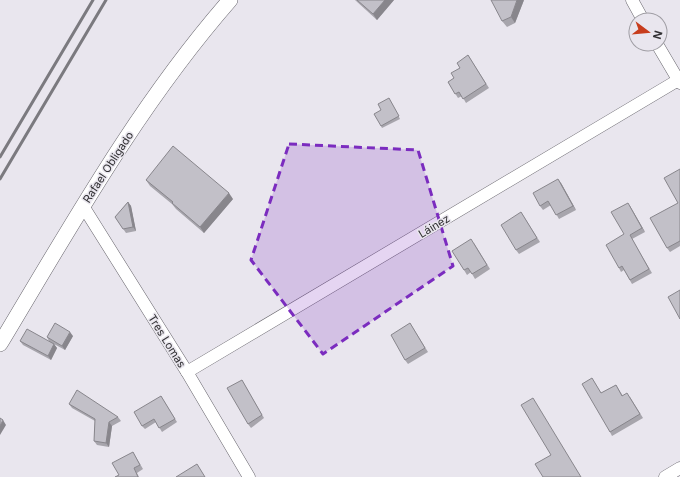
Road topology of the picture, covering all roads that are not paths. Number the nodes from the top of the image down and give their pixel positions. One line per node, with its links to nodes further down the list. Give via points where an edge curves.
1 (230, 0): 6 (street, Rafael Obligado, via 161,88 109,163)
2 (632, 0): 3 (street)
3 (639, 12)
4 (662, 52): 5 (street)
5 (679, 81): 8 (street, Láinez)
6 (83, 206): 7 (street, Rafael Obligado); 8 (street, Tres Lomas)
7 (0, 344)
8 (187, 372): 10 (street, Tres Lomas)
9 (680, 468): 11 (street)
10 (249, 477)
11 (665, 477)

